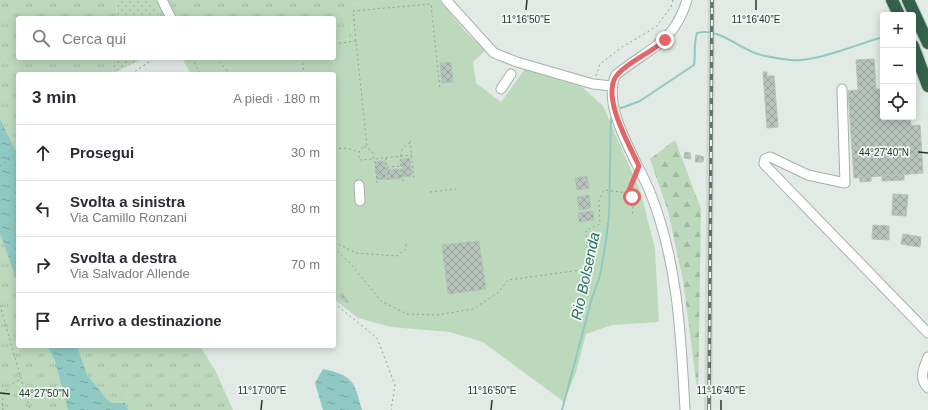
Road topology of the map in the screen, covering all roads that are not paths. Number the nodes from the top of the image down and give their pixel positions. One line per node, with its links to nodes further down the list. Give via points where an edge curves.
1 (162, 0): 7 (street)
2 (446, 0): 11 (street, via 494,53 593,84)
3 (687, 0): 11 (street, via 678,22 665,40 616,75)
4 (892, 0): 6 (highway)
5 (908, 0): 8 (highway)
6 (898, 12)
7 (170, 16)
8 (928, 43)
9 (916, 53): 12 (highway)
10 (511, 74): 13 (street)
11 (612, 86): 20 (street, via 614,107 659,219 672,264 682,346)
12 (928, 86)
13 (501, 89)
14 (842, 89): 17 (street, via 845,183 808,175 770,157 765,159 764,164)
15 (358, 185): 16 (street)
16 (360, 201)
17 (928, 333)
18 (928, 357): 19 (street, via 922,378)
19 (928, 388)
20 (685, 410)

